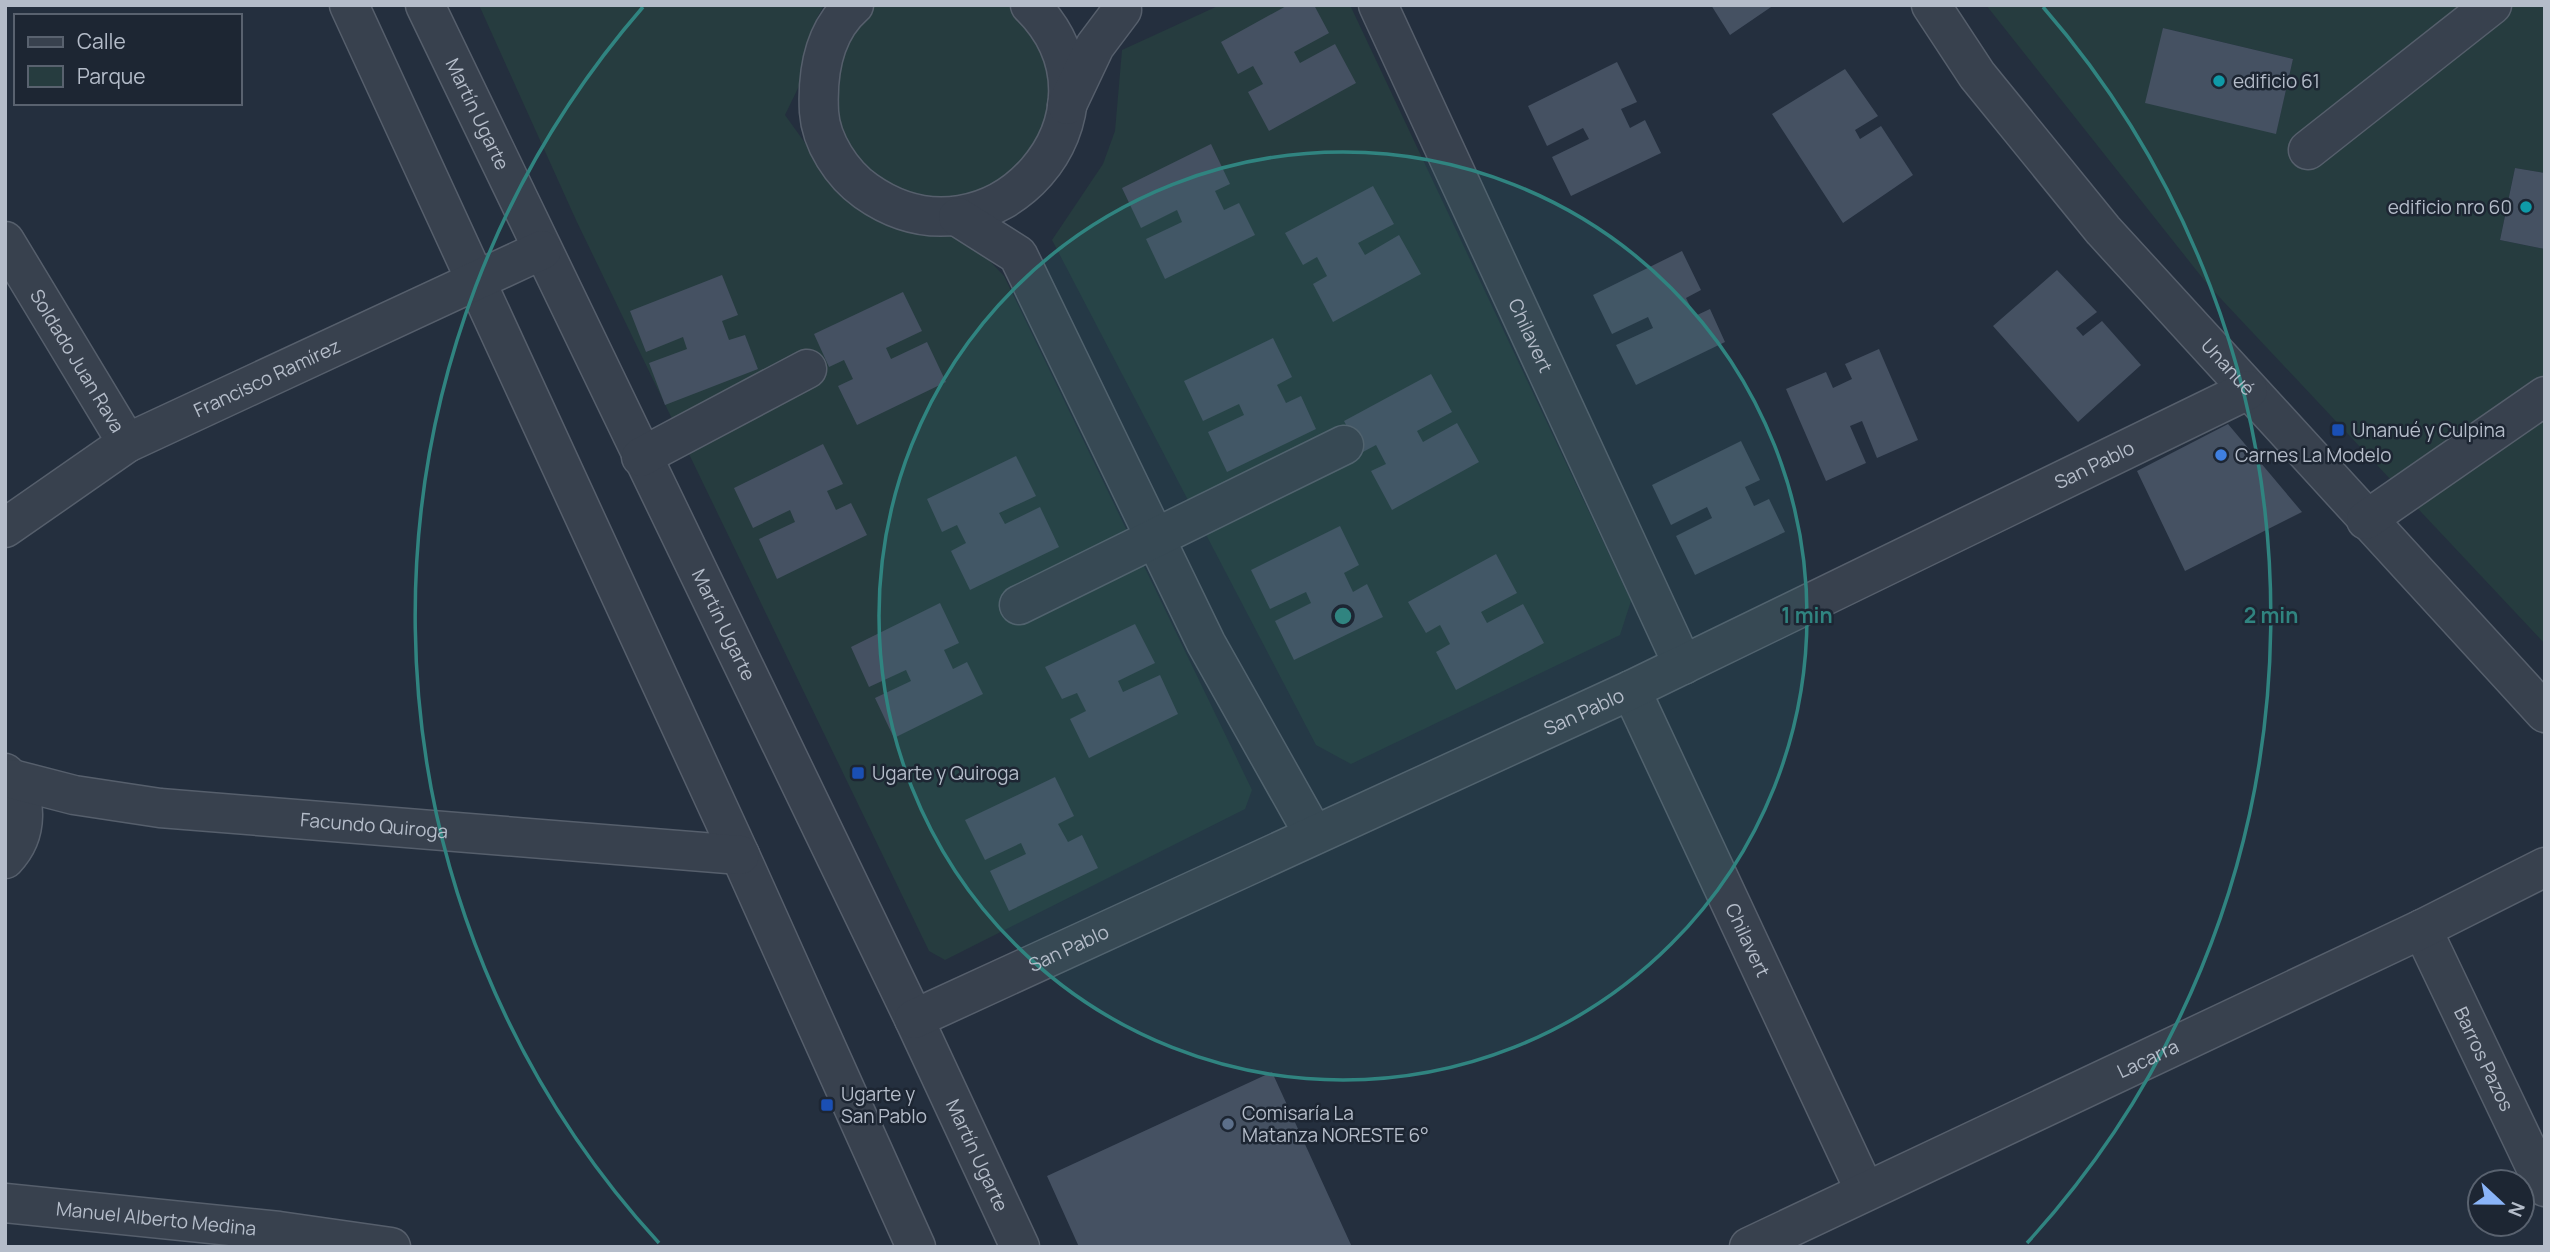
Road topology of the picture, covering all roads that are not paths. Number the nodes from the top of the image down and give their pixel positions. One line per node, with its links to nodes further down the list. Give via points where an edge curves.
1 (349, 5): 16 (street)
2 (425, 5): 14 (street, Martín Ugarte)
3 (853, 5): 12 (street, via 826,44 817,80 819,118 832,153 855,183 885,205 920,216)
4 (1378, 5): 27 (street, Chilavert)
5 (1931, 5): 18 (street, Unanué, via 1977,75 2103,230)
6 (2492, 5): 10 (street)
7 (1127, 8): 8 (street, via 1074,18); 9 (street, via 1095,46)
8 (1036, 11): 9 (street, via 1063,60)
9 (1066, 108): 11 (street, via 1061,132)
10 (2308, 150)
11 (1036, 175): 12 (street, via 1001,203); 15 (street, via 1020,222)
12 (958, 218): 15 (street)
13 (5, 242): 20 (street, Soldado Juan Rava)
14 (542, 250): 16 (street, Francisco Ramírez); 22 (street, Martín Ugarte)
15 (1017, 255): 25 (street)
16 (477, 282): 20 (street, Francisco Ramírez); 32 (street)
17 (807, 369): 22 (street)
18 (2248, 390): 23 (street, Unanué); 27 (street, San Pablo)
19 (2545, 396): 23 (street)
20 (127, 443): 24 (street, Francisco Ramírez)
21 (1344, 445): 25 (street)
22 (641, 457): 36 (street, Martín Ugarte)
23 (2367, 520): 29 (street, Unanué)
24 (5, 528)
25 (1157, 537): 26 (street); 31 (street, via 1206,643)
26 (1019, 605)
27 (1683, 665): 28 (street, San Pablo)
28 (1631, 690): 31 (street, San Pablo); 38 (street, Chilavert)
29 (2545, 713)
30 (8, 776): 32 (street, Facundo Quiroga, via 74,795 159,808); 33 (street, Facundo Quiroga, via 21,798 24,819 19,840)
31 (1314, 835): 36 (street, San Pablo)
32 (740, 855): 41 (street)
33 (5, 859)
34 (2545, 867): 35 (street, Lacarra)
35 (2422, 929): 37 (street, Barros Pazos); 38 (street, Lacarra)
36 (914, 1019): 42 (street, Martín Ugarte)
37 (2545, 1187)
38 (1865, 1191): 43 (street, Lacarra)
39 (5, 1203): 40 (street, Manuel Alberto Medina)
40 (391, 1247)
41 (916, 1247)
42 (1020, 1247)
43 (1749, 1247)

